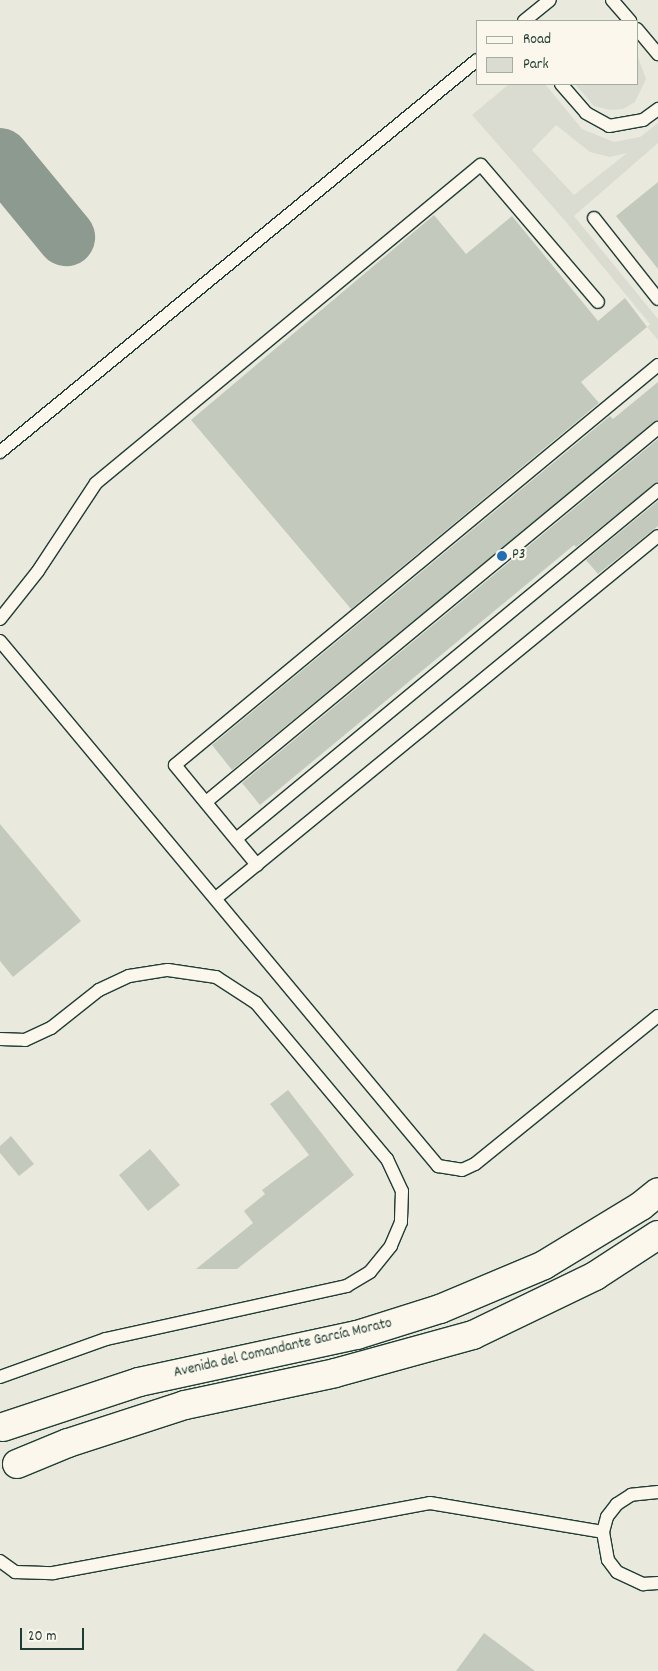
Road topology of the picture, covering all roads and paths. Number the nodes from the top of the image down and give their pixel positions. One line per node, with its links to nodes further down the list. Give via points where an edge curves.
1 (550, 0): 3 (lane)
2 (612, 0): 4 (lane)
3 (525, 20)
4 (629, 20)
5 (638, 30): 6 (lane)
6 (658, 54)
7 (476, 61): 15 (lane)
8 (562, 85): 9 (lane, via 586,113 610,126 643,120)
9 (658, 109)
10 (594, 218): 11 (lane)
11 (658, 299)
12 (598, 302): 18 (lane, via 481,165 96,483 38,572)
13 (658, 365): 20 (lane, via 175,765)
14 (658, 428): 20 (lane)
15 (0, 452)
16 (658, 490): 21 (lane)
17 (658, 536): 22 (lane)
18 (0, 619)
19 (0, 640): 23 (lane)
20 (206, 802): 21 (lane)
21 (236, 838): 22 (lane)
22 (257, 864): 23 (lane)
23 (216, 898): 24 (lane, via 438,1166 448,1170 462,1170 474,1164)
24 (658, 1016)
25 (0, 1039): 28 (lane, via 25,1040 51,1028 99,990 129,976 168,970 216,977 256,1003 387,1159 402,1191 401,1222 391,1246 370,1272 347,1286 106,1339)
26 (658, 1192): 29 (main road, Avenida del Comandante García Morato, via 641,1206 544,1265 440,1309 357,1335 139,1382)
27 (658, 1235): 30 (main road, via 595,1276 473,1335 335,1373 185,1406 68,1443)
28 (0, 1377)
29 (3, 1427)
30 (17, 1464)
31 (658, 1492): 32 (lane, via 631,1495 617,1504 607,1516)
32 (603, 1532): 33 (lane, via 430,1503 52,1573 15,1572); 34 (lane, via 608,1560 617,1572 643,1584)
33 (0, 1560)
34 (658, 1584)

